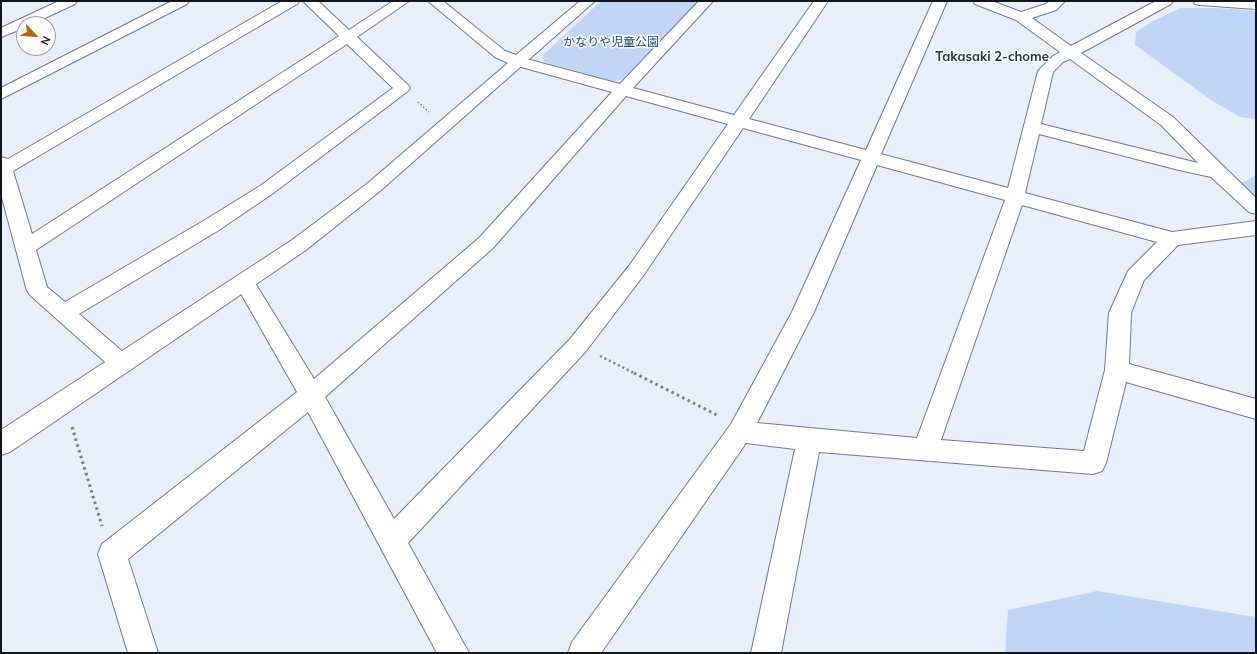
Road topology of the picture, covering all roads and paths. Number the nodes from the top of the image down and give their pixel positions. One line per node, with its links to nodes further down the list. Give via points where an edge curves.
1 (70, 1): 17 (street)
2 (182, 1): 22 (street)
3 (292, 1): 26 (street)
4 (310, 1): 18 (street)
5 (402, 1): 18 (street)
6 (435, 1): 20 (street, via 500,54)
7 (588, 1): 20 (street)
8 (706, 1): 21 (street)
9 (820, 1): 23 (street)
10 (940, 1): 25 (street)
11 (980, 1): 16 (street)
12 (1058, 1): 16 (street, via 1051,7)
13 (1166, 1): 19 (street)
14 (1200, 1): 15 (street)
15 (1256, 5)
16 (1021, 17): 19 (street)
17 (1, 33)
18 (348, 37): 32 (street); 34 (street, via 402,88 266,190)
19 (1071, 52): 24 (street, via 1054,62 1046,71); 27 (street, via 1167,121)
20 (518, 62): 21 (street); 33 (street, via 374,187)
21 (622, 90): 23 (street); 38 (street, via 486,243)
22 (1, 94)
23 (738, 122): 25 (street); 35 (street, via 636,271)
24 (1033, 127): 27 (street); 28 (street)
25 (871, 158): 28 (street); 41 (street, via 803,312)
26 (2, 166): 32 (street)
27 (1217, 172): 29 (street)
28 (1016, 197): 31 (street); 44 (street)
29 (1256, 208)
30 (1256, 228): 31 (street)
31 (1172, 239): 37 (street, via 1132,282 1120,313)
32 (25, 248): 34 (street, via 38,291)
33 (245, 283): 36 (street); 38 (street)
34 (63, 313): 36 (street)
35 (578, 345): 41 (path); 45 (street)
36 (122, 364): 43 (street)
37 (1117, 370): 39 (street); 44 (street, via 1093,463)
38 (311, 395): 45 (street); 46 (street)
39 (1256, 409)
40 (70, 423): 46 (path)
41 (733, 426): 42 (street); 49 (street)
42 (809, 440): 44 (street); 50 (street)
43 (1, 444)
44 (926, 448)
45 (392, 541): 48 (street)
46 (112, 554): 47 (street)
47 (143, 653)
48 (454, 653)
49 (583, 653)
50 (766, 653)

